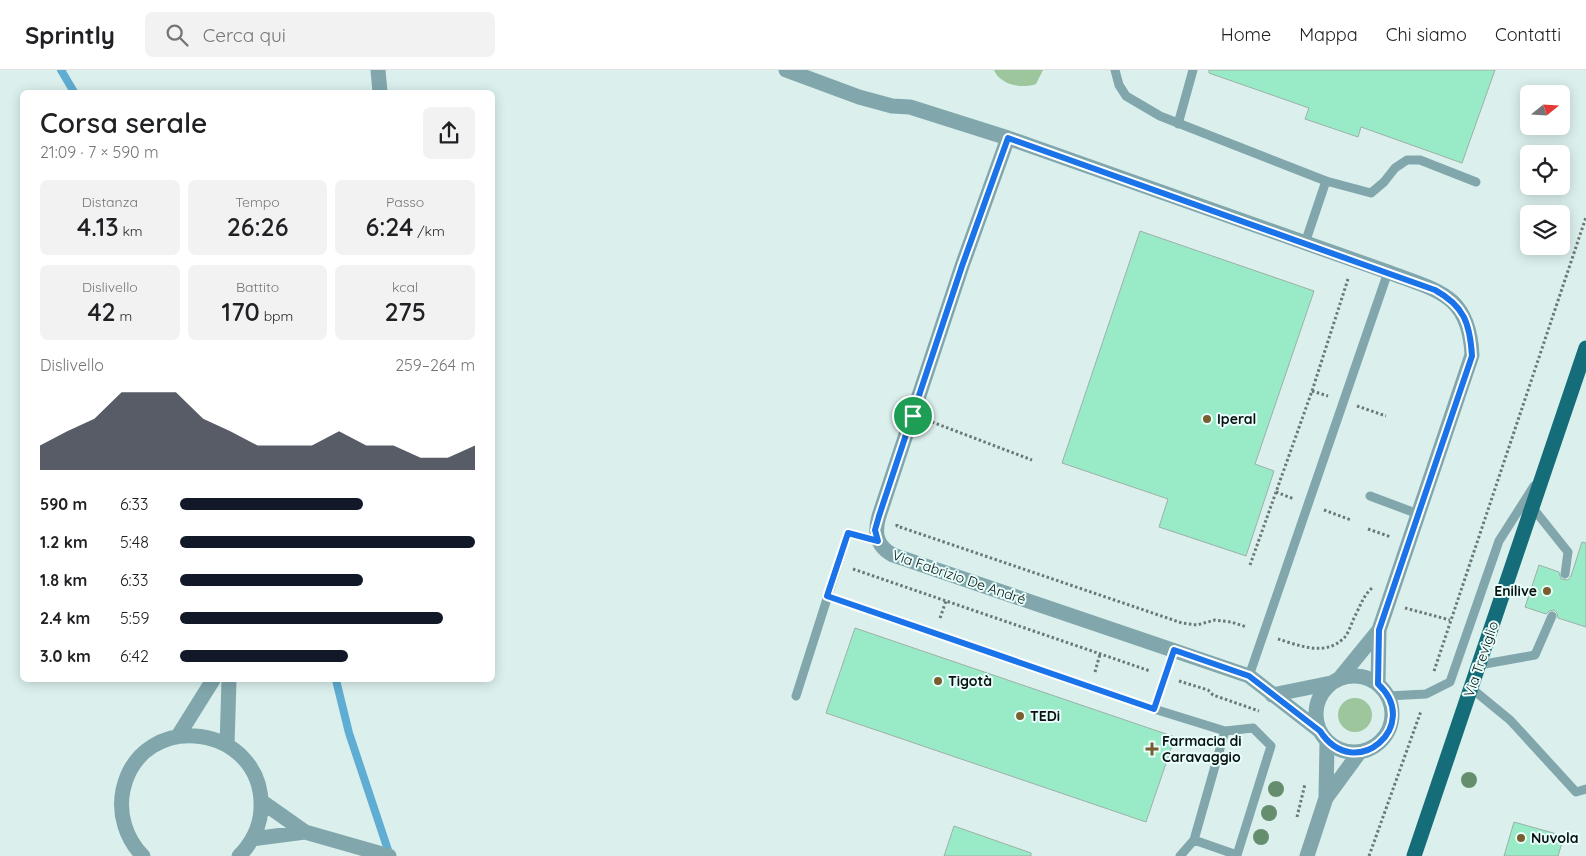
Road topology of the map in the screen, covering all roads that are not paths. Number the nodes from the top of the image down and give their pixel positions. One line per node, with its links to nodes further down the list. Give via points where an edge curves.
1 (378, 70): 5 (street)
2 (786, 70): 7 (street, via 859,97 910,107)
3 (1115, 70): 6 (lane, via 1126,96)
4 (1194, 70): 6 (lane)
5 (380, 90)
6 (1178, 124): 8 (lane)
7 (1008, 138): 10 (street); 17 (street, Via Fabrizio De André, via 879,516 875,530)
8 (1326, 181): 9 (lane, via 1371,193 1395,168 1407,160 1420,160); 10 (lane)
9 (1476, 182)
10 (1305, 243): 11 (street)
11 (1388, 272): 16 (street, via 1449,298 1461,310 1471,336 1472,356); 24 (lane)
12 (1586, 348): 13 (main road, Via Treviglio)
13 (1544, 471): 15 (main road, Via Treviglio); 29 (lane, via 1499,540 1450,682 1426,694)
14 (1370, 496): 16 (lane)
15 (1532, 507): 18 (lane, via 1568,552); 23 (main road, Via Treviglio)
16 (1418, 514): 21 (street)
17 (878, 541): 19 (lane, via 848,533); 22 (street, Via Fabrizio De André, via 883,550 893,554)
18 (1565, 574)
19 (827, 596): 31 (lane); 32 (lane)
20 (1552, 616): 23 (lane, via 1535,655)
21 (1379, 630): 25 (street); 29 (street)
22 (1174, 650): 24 (street, Via Fabrizio De André); 32 (lane)
23 (1479, 665): 28 (main road, Via Treviglio)
24 (1249, 676): 30 (street, Via Fabrizio De André)
25 (1335, 681): 29 (street, via 1347,676 1364,677); 30 (street); 35 (street, via 1324,691 1316,710)
26 (212, 682): 34 (street)
27 (229, 682): 36 (street)
28 (1471, 688): 38 (lane, via 1510,720 1576,792); 50 (main road, Via Treviglio)
29 (1383, 690): 37 (street, via 1392,706 1391,727 1378,745)
30 (1272, 695): 35 (street, Via Fabrizio De André)
31 (796, 696)
32 (1154, 709): 33 (lane)
33 (1225, 731): 43 (lane); 44 (lane, via 1253,728 1272,746)
34 (178, 736): 36 (street, via 202,736); 45 (street, via 147,751 136,762 126,781 122,799 123,819 133,844)
35 (1324, 737): 37 (street, via 1337,749); 39 (street)
36 (227, 745): 40 (street, via 253,773)
37 (1359, 753): 39 (street)
38 (1586, 790)
39 (1326, 798): 49 (street)
40 (261, 801): 41 (street); 42 (street, via 259,823)
41 (305, 832): 42 (street); 47 (street)
42 (252, 839): 46 (street)
43 (1194, 840): 44 (lane); 48 (lane)
44 (1238, 855)
45 (143, 856)
46 (239, 856)
47 (389, 856)
48 (1180, 856)
49 (1307, 856)
50 (1414, 856)

